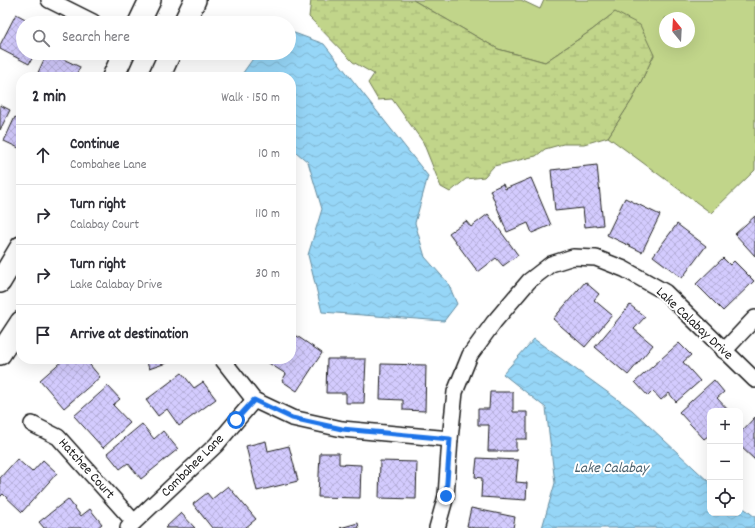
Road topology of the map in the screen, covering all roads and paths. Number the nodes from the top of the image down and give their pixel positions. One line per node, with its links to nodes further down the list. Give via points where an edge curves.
1 (49, 0): 4 (street)
2 (150, 0): 5 (street)
3 (195, 0): 6 (street)
4 (81, 16)
5 (142, 16)
6 (187, 16)
7 (121, 60): 9 (street)
8 (167, 60): 10 (street)
9 (115, 72)
10 (161, 72)
11 (16, 255): 12 (street)
12 (0, 282)
13 (755, 318): 15 (street)
14 (16, 330): 16 (street)
15 (724, 351): 18 (street, Lake Calabay Drive); 21 (street, Lake Calabay Drive, via 664,292 624,269 596,258 573,257 551,264 529,280 470,355 455,392)
16 (0, 354)
17 (226, 364): 19 (street)
18 (755, 380)
19 (254, 400): 21 (street, via 292,418 342,429); 22 (street, Combahee Lane, via 216,445)
20 (32, 424): 22 (street, Hatchee Court, via 58,436)
21 (450, 439): 23 (street, Lake Calabay Drive, via 446,496)
22 (131, 525)
23 (437, 528)

